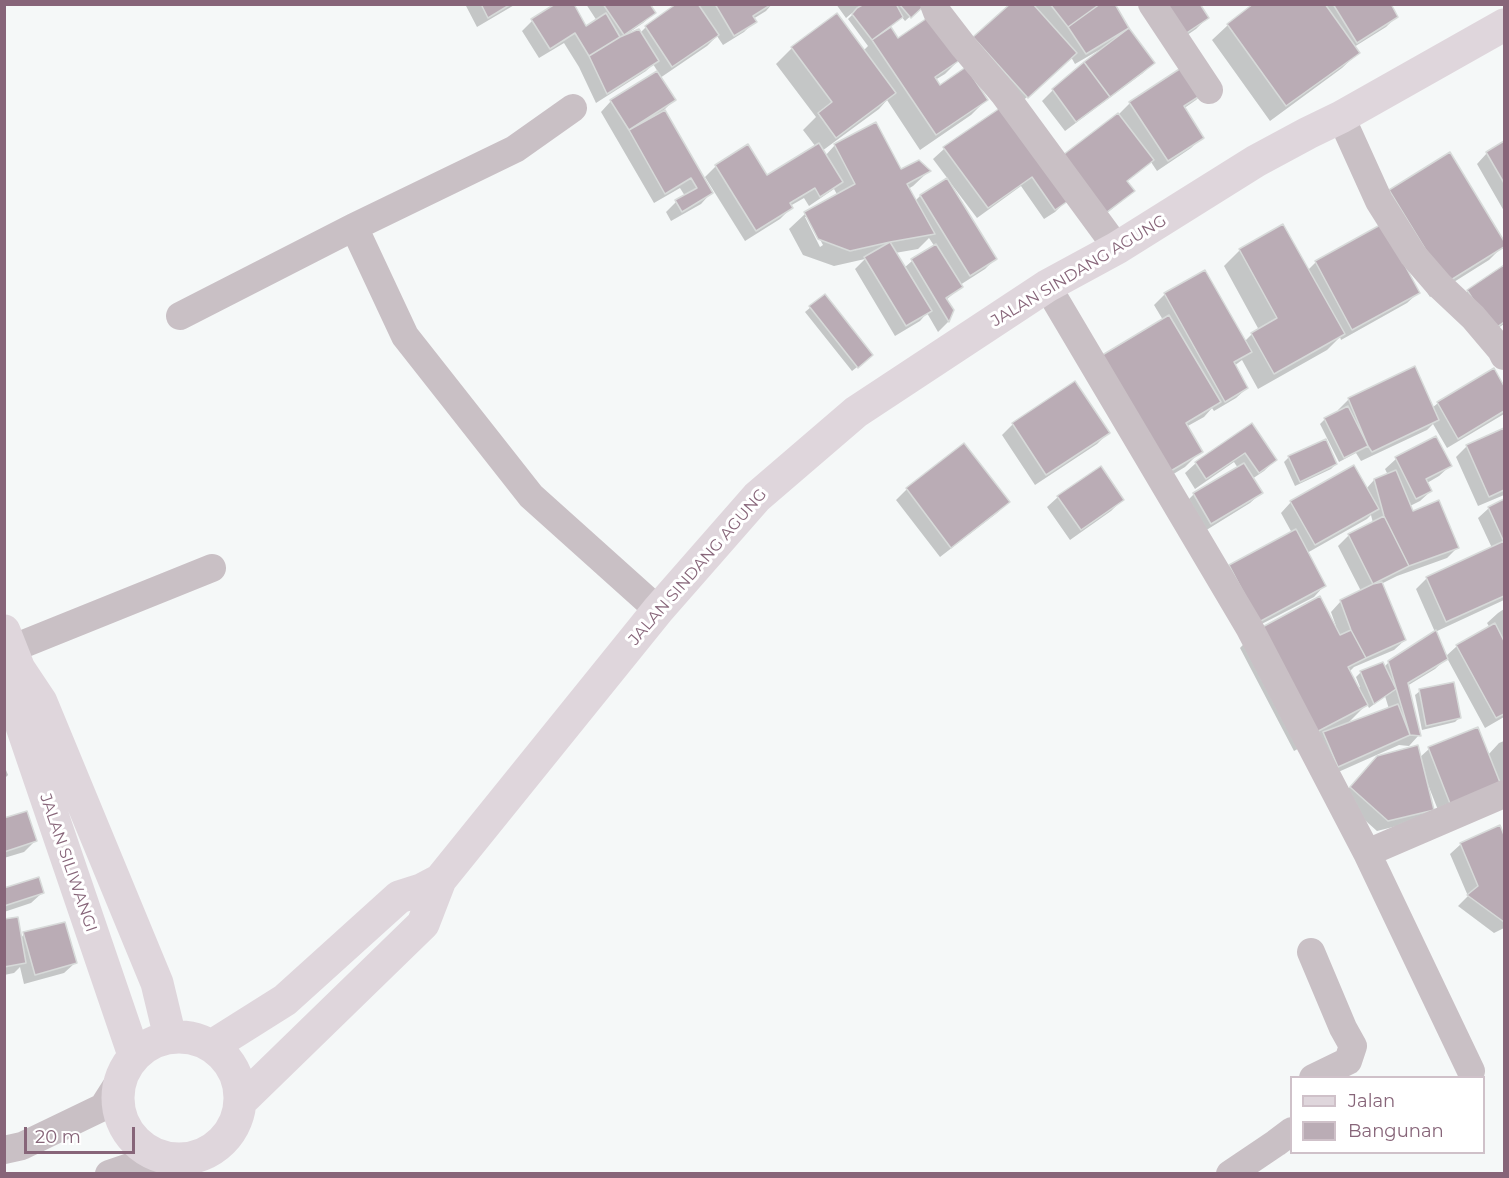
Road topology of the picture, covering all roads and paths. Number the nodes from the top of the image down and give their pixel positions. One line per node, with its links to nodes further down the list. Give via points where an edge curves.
1 (934, 4): 8 (street)
2 (1152, 4): 4 (street)
3 (1504, 25): 6 (main road, JALAN SINDANG AGUNG)
4 (1209, 90)
5 (573, 108): 7 (street, via 515,149)
6 (1341, 117): 8 (main road, JALAN SINDANG AGUNG, via 1256,161); 11 (street, via 1379,201 1413,255 1473,317)
7 (354, 227): 10 (street); 13 (street, via 405,336 523,487)
8 (1117, 248): 9 (main road, JALAN SINDANG AGUNG)
9 (1047, 286): 13 (main road, JALAN SINDANG AGUNG, via 856,412 757,497); 16 (street, via 1249,627)
10 (180, 316)
11 (1504, 356)
12 (212, 568): 14 (street)
13 (658, 610): 17 (main road, JALAN SINDANG AGUNG)
14 (12, 649): 19 (main road, JALAN SILIWANGI, via 41,702 157,983); 21 (main road, JALAN SILIWANGI, via 17,712)
15 (1504, 794): 16 (street)
16 (1367, 853): 22 (street)
17 (440, 880): 20 (main road, JALAN SINDANG AGUNG, via 399,897 285,1000); 25 (main road, via 423,924)
18 (1311, 952): 23 (street, via 1348,1037 1348,1061)
19 (170, 1037): 20 (main road, via 192,1038); 21 (main road, via 150,1043)
20 (212, 1046): 25 (main road, via 234,1070)
21 (134, 1054): 24 (main road)
22 (1471, 1071)
23 (1315, 1076)
24 (117, 1085): 27 (street, via 103,1107 22,1146); 29 (main road, via 125,1127)
25 (240, 1102): 28 (main road, via 234,1128)
26 (1290, 1132): 31 (street)
27 (4, 1150)
28 (219, 1161): 29 (main road, via 197,1159)
29 (171, 1164): 30 (street)
30 (109, 1173)
31 (1230, 1173)

